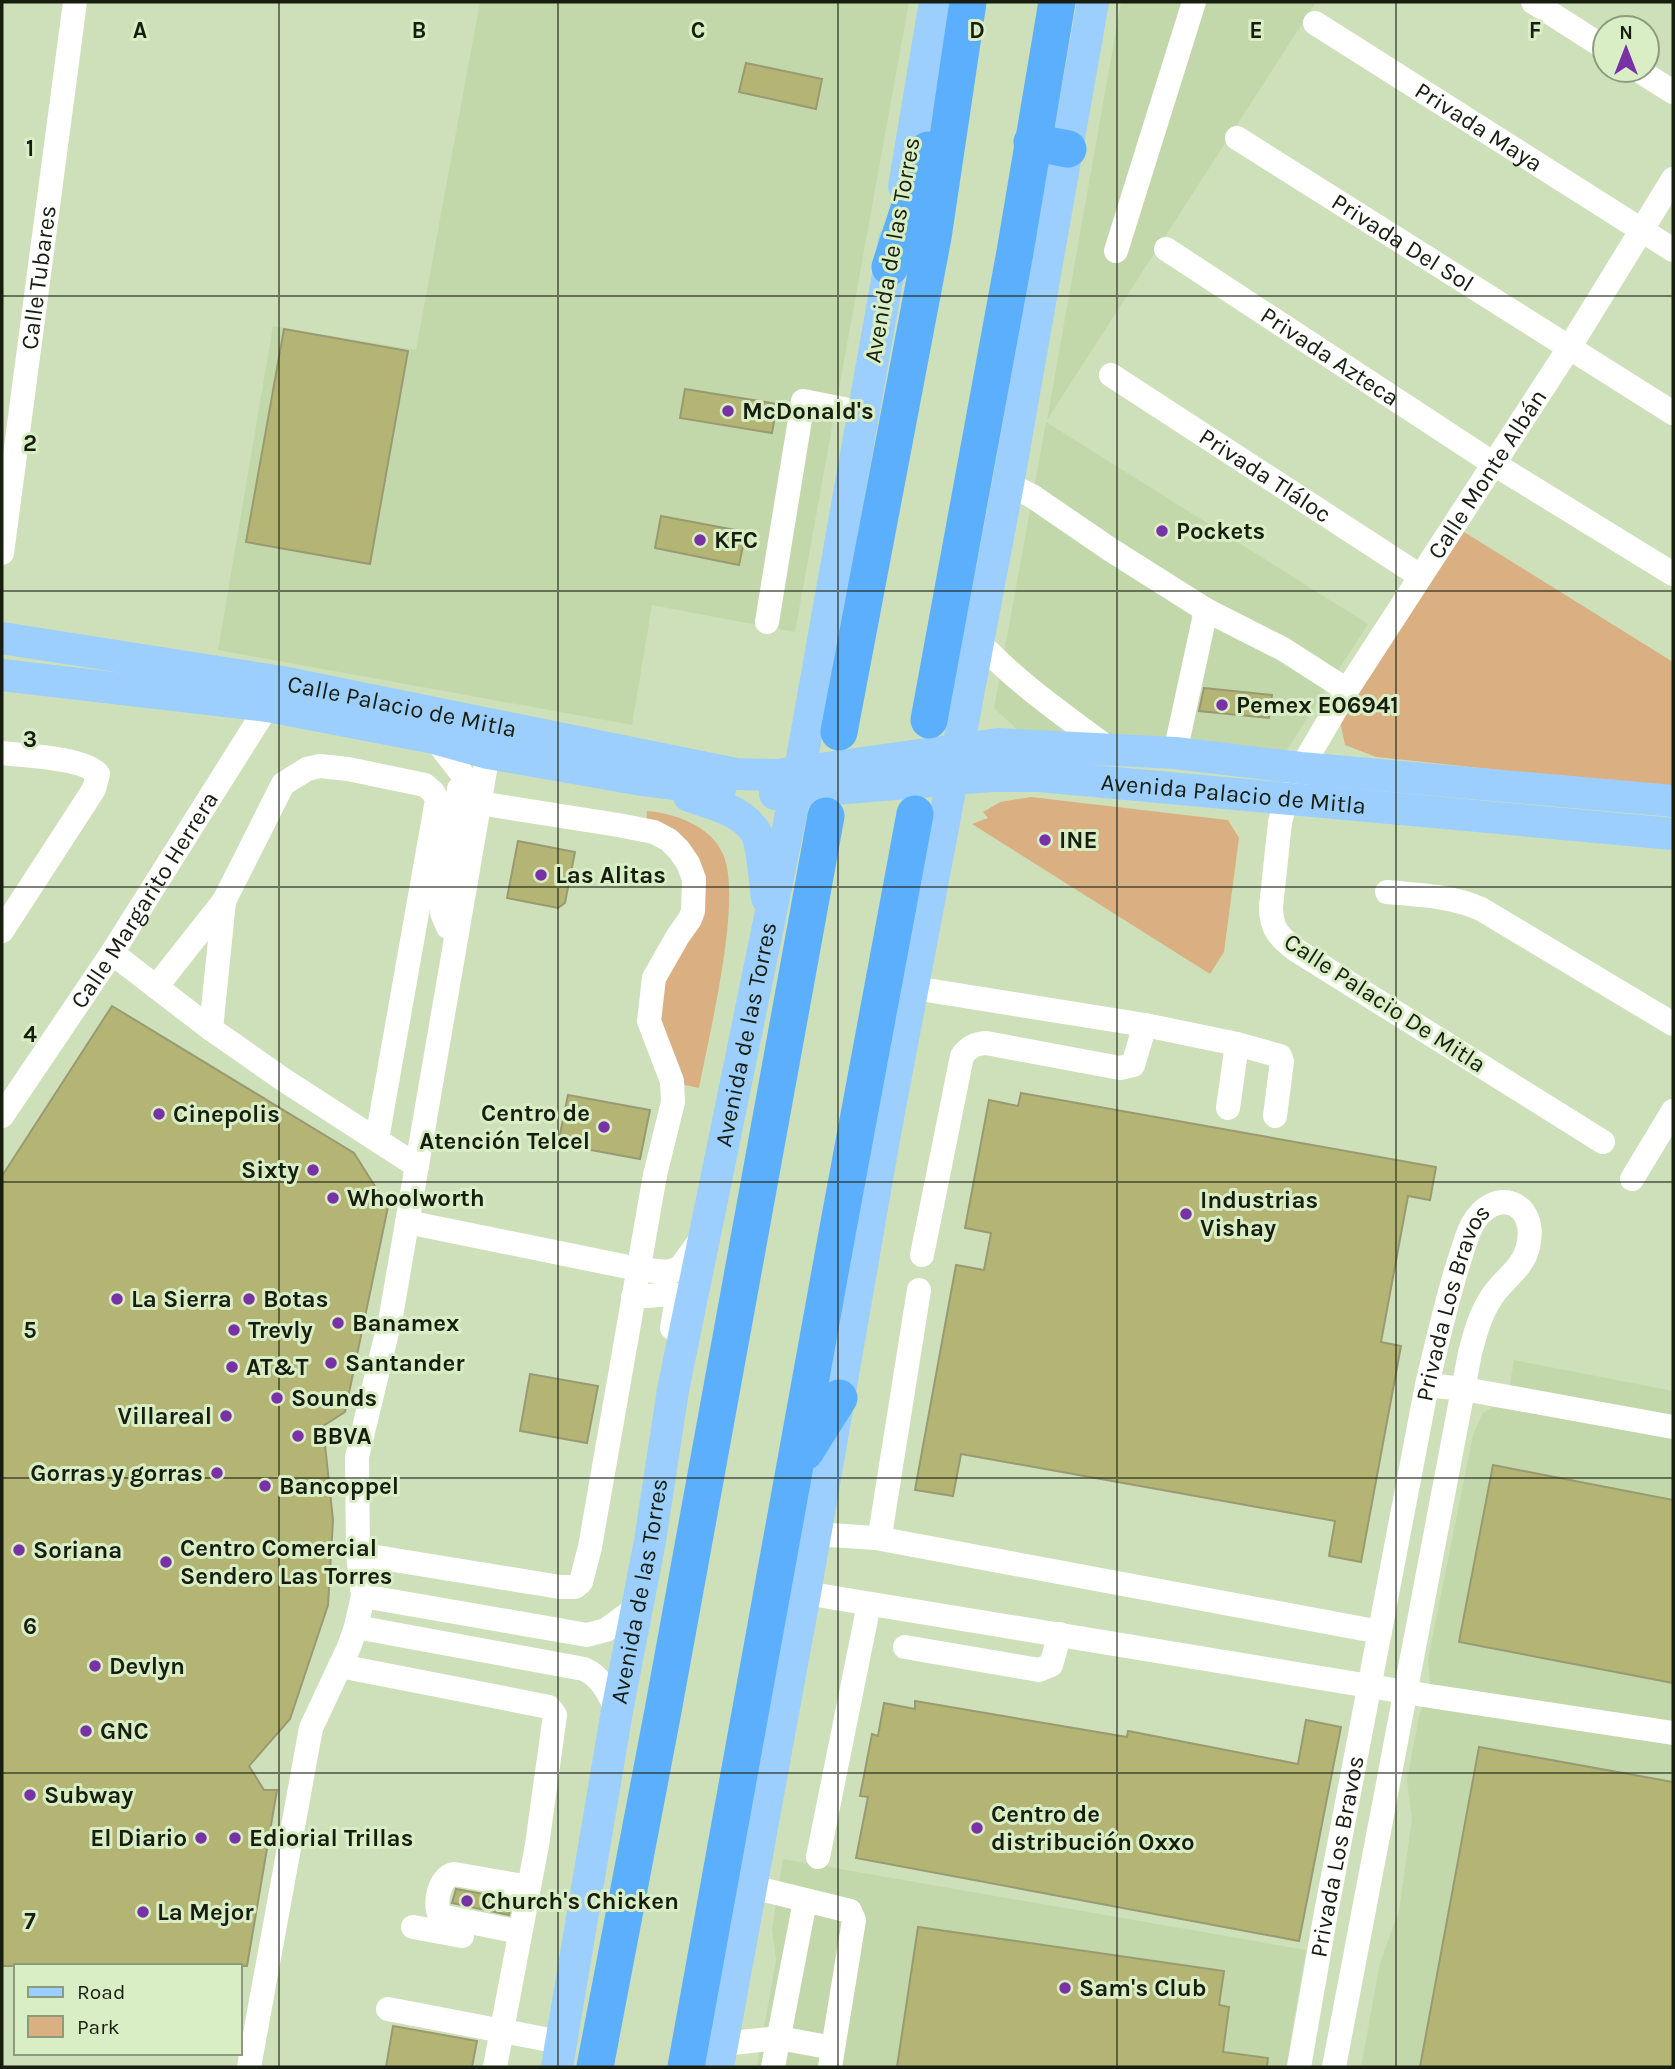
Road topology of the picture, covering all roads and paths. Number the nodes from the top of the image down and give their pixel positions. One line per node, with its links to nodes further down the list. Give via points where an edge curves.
1 (69, 2): 2 (street)
2 (75, 2): 27 (street, Calle Tubares)
3 (934, 2): 20 (main road, Avenida de las Torres)
4 (968, 2): 11 (highway, Avenida de las Torres)
5 (1057, 2): 13 (highway)
6 (1093, 2): 14 (main road)
7 (1194, 2): 19 (street)
8 (1533, 2): 10 (street)
9 (1315, 23): 16 (street, Privada Maya)
10 (1591, 39)
11 (960, 53): 20 (highway); 38 (highway, Avenida de las Torres, via 933,237)
12 (1237, 138): 21 (street, Privada Del Sol)
13 (1032, 142): 14 (highway); 37 (highway)
14 (1068, 149): 26 (main road)
15 (1673, 179): 16 (street, Calle Monte Albán)
16 (1642, 231): 18 (street, Privada Maya); 21 (street, Calle Monte Albán)
17 (1166, 249): 25 (street, Privada Azteca)
18 (1673, 250)
19 (1116, 251)
20 (890, 267): 23 (main road, Avenida de las Torres)
21 (1569, 348): 24 (street, Privada Del Sol); 25 (street, Calle Monte Albán)
22 (1111, 374): 29 (street, Privada Tláloc)
23 (864, 413): 31 (street, via 803,401); 47 (main road, Avenida de las Torres)
24 (1673, 414)
25 (1494, 464): 28 (street, Privada Azteca); 29 (street, Calle Monte Albán)
26 (1008, 484): 30 (street); 33 (main road)
27 (2, 553)
28 (1673, 574)
29 (1420, 576): 35 (street, Calle Monte Albán)
30 (1206, 610): 35 (street, via 1283,649); 43 (street)
31 (767, 622)
32 (2, 638): 36 (main road, Calle Palacio de Mitla)
33 (977, 640): 41 (street, via 1038,696); 44 (main road)
34 (2, 675): 36 (main road, Calle Palacio de Mitla)
35 (1347, 690): 45 (street, Calle Monte Albán)
36 (275, 694): 39 (main road, Calle Palacio de Mitla); 40 (main road, Calle Palacio de Mitla); 59 (street, Calle Margarito Herrera)
37 (929, 720)
38 (839, 732)
39 (434, 738): 40 (main road, Calle Palacio de Mitla); 58 (street, via 469,786)
40 (489, 739): 46 (main road, Calle Palacio de Mitla); 47 (main road, Calle Palacio de Mitla, via 736,774 776,775); 50 (street)
41 (1111, 750): 43 (main road, Avenida Palacio de Mitla); 44 (main road, Avenida Palacio de Mitla, via 998,744)
42 (2, 753): 57 (street, via 76,763 98,774 94,789)
43 (1175, 753): 45 (main road, Avenida Palacio de Mitla)
44 (955, 765): 47 (main road, Avenida Palacio de Mitla); 48 (main road, Avenida Palacio de Mitla, via 991,776 1039,776); 61 (main road)
45 (1301, 768): 48 (street, Calle Palacio De Mitla); 49 (main road, Avenida Palacio de Mitla)
46 (642, 780): 47 (main road, Calle Palacio de Mitla, via 745,793); 56 (main road, via 744,819 757,834)
47 (797, 782): 56 (main road, Avenida de las Torres)
48 (1287, 799): 53 (main road, Avenida Palacio de Mitla); 71 (street, Calle Palacio De Mitla, via 1280,822 1271,907 1271,920 1282,940)
49 (1673, 801)
50 (479, 803): 58 (street); 77 (street, via 654,832 679,850 691,871 695,888 690,919 654,978 649,1011 672,1081 673,1102)
51 (915, 814): 85 (highway)
52 (826, 816): 104 (highway, Avenida de las Torres)
53 (1673, 834)
54 (1387, 892): 62 (street, via 1464,901)
55 (224, 901): 60 (street); 64 (street); 70 (street, via 283,784 307,769 348,769 425,785 433,792 437,800)
56 (771, 921): 75 (main road, Avenida de las Torres)
57 (2, 931)
58 (451, 935): 72 (street)
59 (112, 953): 60 (street); 68 (street, Calle Margarito Herrera)
60 (156, 987): 64 (street)
61 (914, 988): 63 (street); 83 (main road)
62 (1673, 1024)
63 (1144, 1025): 65 (street); 76 (street, via 1136,1058 1128,1068 986,1043 969,1047 962,1056)
64 (211, 1028): 70 (street)
65 (1237, 1044): 66 (street); 69 (street, via 1280,1056)
66 (1228, 1108)
67 (1673, 1111): 73 (street)
68 (2, 1116)
69 (1275, 1116)
70 (377, 1139): 72 (street)
71 (1603, 1142)
72 (418, 1166): 74 (street)
73 (1632, 1179)
74 (407, 1222): 77 (street); 88 (street, via 391,1316 357,1457)
75 (707, 1231): 77 (street, via 679,1269); 82 (main road, Avenida de las Torres)
76 (922, 1255)
77 (639, 1269): 79 (street)
78 (919, 1290): 87 (street)
79 (633, 1297): 82 (street, via 676,1296 669,1348); 88 (street, via 582,1582 575,1587)
80 (1427, 1385): 81 (street); 81 (street, Privada Los Bravos, via 1470,1229 1486,1206 1510,1203 1521,1207 1527,1216 1527,1250 1480,1318); 94 (street, Privada Los Bravos)
81 (1464, 1389): 84 (street); 99 (street, Privada Los Bravos)
82 (673, 1390): 92 (main road, Avenida de las Torres)
83 (839, 1398): 85 (highway); 86 (main road)
84 (1673, 1427)
85 (795, 1468): 102 (highway)
86 (816, 1534): 87 (street); 89 (main road)
87 (876, 1538): 94 (street)
88 (358, 1554): 90 (street)
89 (805, 1593): 91 (street); 106 (main road)
90 (363, 1596): 92 (street, via 587,1635 606,1630); 93 (street)
91 (869, 1604): 95 (street); 103 (street)
92 (636, 1608): 100 (main road, Avenida de las Torres)
93 (356, 1627): 97 (street); 100 (street, via 584,1669 604,1684)
94 (1380, 1632): 98 (street, Privada Los Bravos)
95 (1060, 1634): 96 (street, via 1052,1665 1039,1670); 98 (street)
96 (905, 1647)
97 (340, 1666): 105 (street, via 549,1707 555,1718); 116 (street, via 311,1728)
98 (1370, 1686): 99 (street); 121 (street, Privada Los Bravos)
99 (1405, 1692): 101 (street); 122 (street, Privada Los Bravos)
100 (617, 1711): 114 (main road, Avenida de las Torres)
101 (1673, 1733)
102 (726, 1857): 115 (highway); 119 (highway)
103 (818, 1857)
104 (633, 1870): 114 (highway); 118 (highway, Avenida de las Torres)
105 (529, 1887): 109 (street); 109 (street, via 448,1875 438,1904 440,1916)
106 (752, 1887): 107 (street); 115 (main road)
107 (805, 1901): 112 (street); 113 (street, via 853,1914)
108 (413, 1927): 109 (street)
109 (519, 1939): 111 (street)
110 (388, 2009): 111 (street)
111 (501, 2031): 114 (street); 117 (street)
112 (779, 2038): 113 (street); 115 (street); 120 (street)
113 (832, 2057)
114 (565, 2059)
115 (715, 2060)
116 (249, 2067)
117 (495, 2067)
118 (595, 2067)
119 (685, 2067)
120 (774, 2067)
121 (1299, 2067)
122 (1334, 2067)

